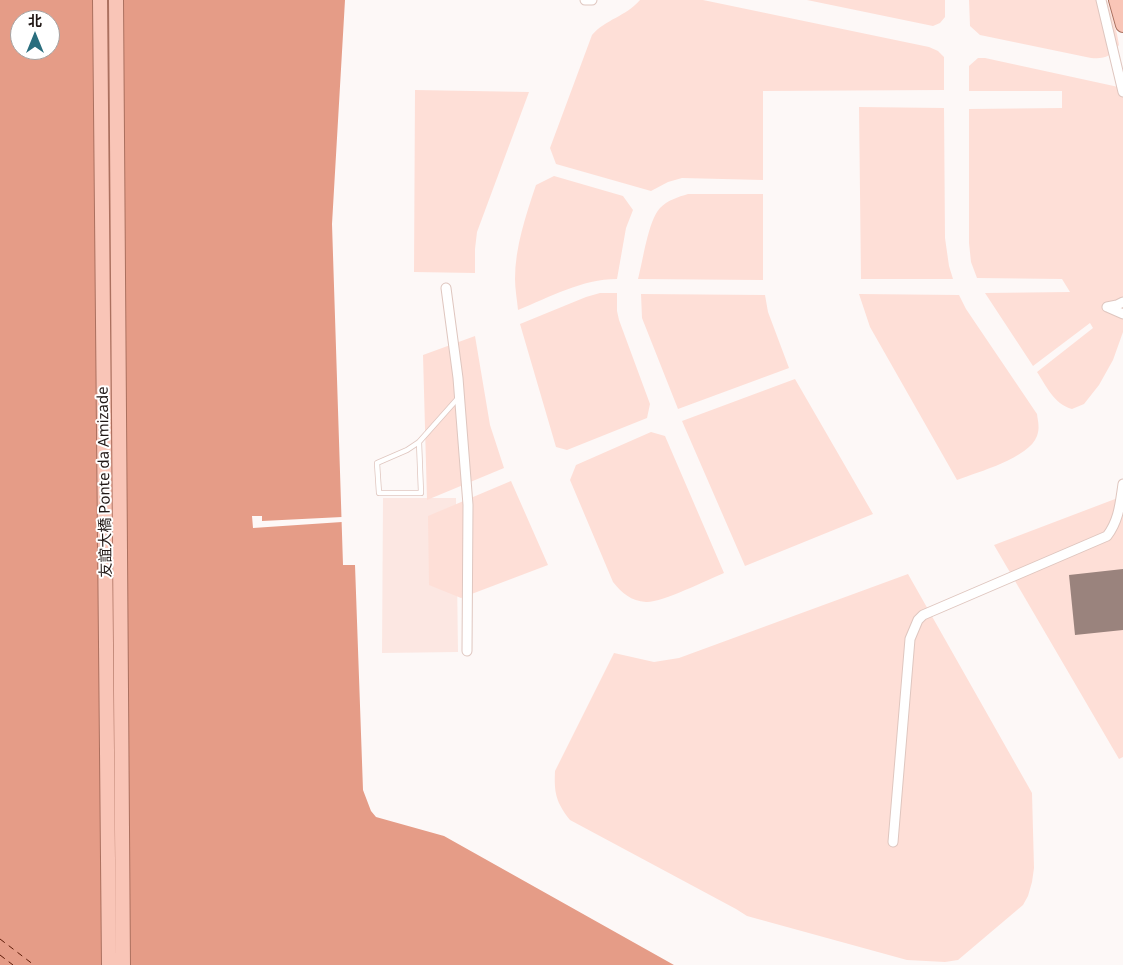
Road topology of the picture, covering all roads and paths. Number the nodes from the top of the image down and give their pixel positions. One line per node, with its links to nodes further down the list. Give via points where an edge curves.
1 (100, 0): 17 (main road, 友誼大橋 Ponte da Amizade)
2 (116, 0): 18 (main road, 友誼大橋 Ponte da Amizade)
3 (585, 0): 4 (street)
4 (592, 0)
5 (1101, 0): 8 (street)
6 (1116, 0): 7 (main road)
7 (1123, 25)
8 (1123, 92)
9 (446, 288): 12 (street)
10 (1123, 302): 11 (street, via 1107,307)
11 (1123, 314)
12 (459, 397): 13 (lane); 15 (street, via 468,505)
13 (419, 442): 13 (lane, via 421,493 379,493 377,462)
14 (1123, 484): 16 (street, via 1119,512 1107,536 918,620 910,639)
15 (467, 651)
16 (893, 842)
17 (109, 965)
18 (123, 965)

